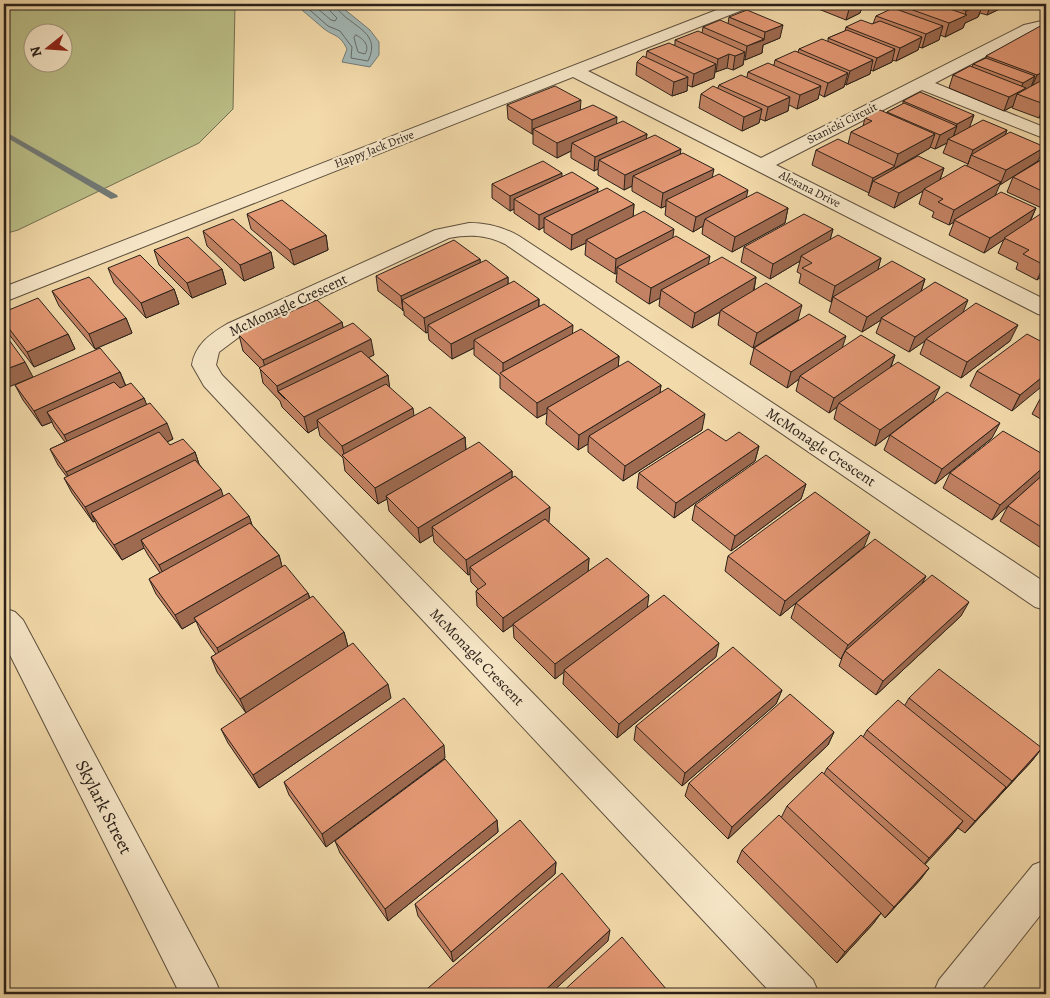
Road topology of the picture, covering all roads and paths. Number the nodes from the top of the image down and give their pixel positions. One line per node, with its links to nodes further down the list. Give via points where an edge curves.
1 (745, 4): 3 (street, Happy Jack Drive)
2 (1046, 25): 4 (street, Stanicki Circuit, via 1029,28)
3 (574, 71): 6 (street, Alesana Drive); 7 (street, Happy Jack Drive)
4 (923, 84): 5 (street); 6 (street, Stanicki Circuit)
5 (1046, 134)
6 (762, 165): 8 (street, Alesana Drive)
7 (4, 295)
8 (1046, 309)
9 (1046, 598): 13 (street, McMonagle Crescent, via 512,240 488,229 473,228 442,234 235,328 208,350 204,365 213,380)
10 (4, 621): 12 (street, Skylark Street, via 12,630)
11 (1046, 878): 14 (street)
12 (201, 994)
13 (799, 994)
14 (953, 994)

